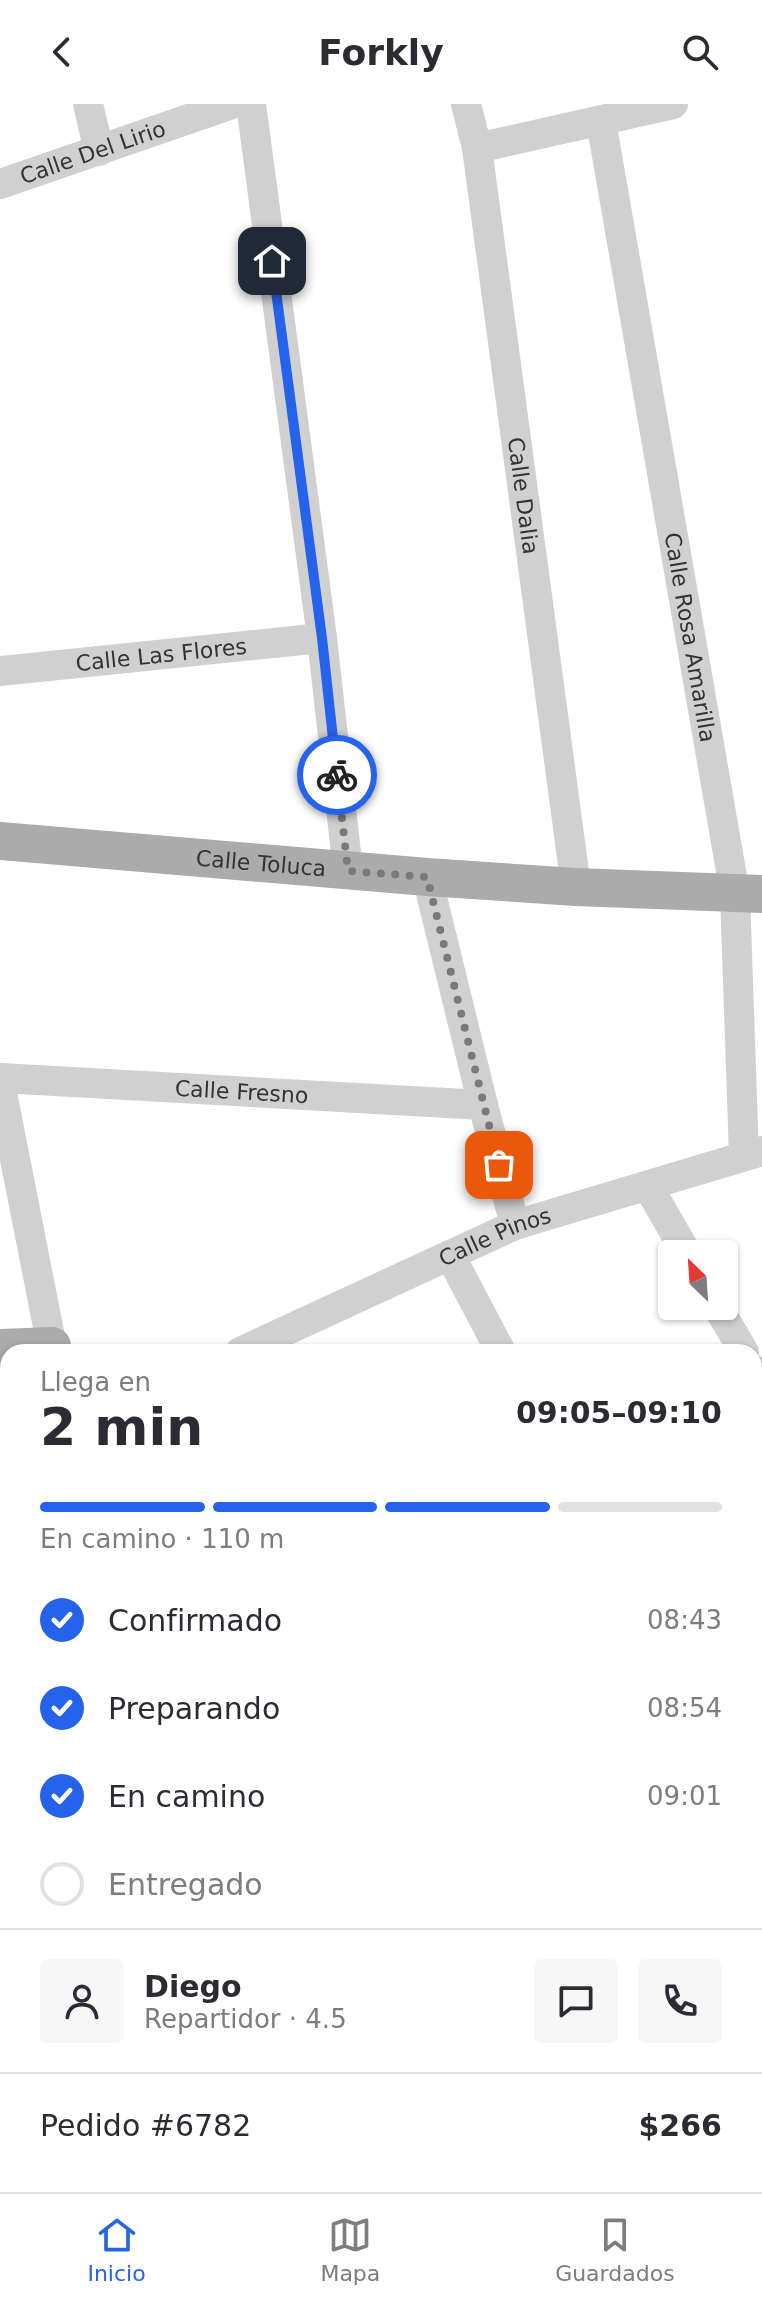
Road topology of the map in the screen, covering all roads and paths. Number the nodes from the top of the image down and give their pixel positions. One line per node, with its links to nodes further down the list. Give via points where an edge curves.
1 (88, 104): 8 (street)
2 (232, 104): 8 (street, Calle Del Lirio)
3 (251, 104): 10 (street)
4 (466, 104): 7 (street, Calle Dalia)
5 (673, 104): 6 (street)
6 (601, 121): 7 (street); 16 (street, Calle Rosa Amarilla)
7 (477, 148): 15 (street, Calle Dalia)
8 (99, 151): 9 (street, Calle Del Lirio)
9 (0, 184)
10 (322, 638): 11 (street, Calle Las Flores); 13 (street)
11 (0, 671)
12 (0, 841): 13 (main road, Calle Toluca)
13 (348, 871): 14 (main road, Calle Toluca)
14 (427, 877): 15 (main road, Calle Toluca); 18 (street)
15 (576, 887): 16 (main road, Calle Toluca)
16 (748, 894): 19 (street, Calle Rosa Amarilla)
17 (0, 1080): 18 (street, Calle Fresno); 25 (street)
18 (483, 1105): 21 (street)
19 (753, 1153): 20 (street, Calle Pinos)
20 (648, 1186): 21 (street, Calle Pinos); 22 (street)
21 (515, 1225): 23 (street, Calle Pinos)
22 (679, 1240)
23 (450, 1255): 26 (street, Calle Pinos); 27 (street)
24 (725, 1320): 28 (street)
25 (52, 1344)
26 (257, 1344)
27 (497, 1344)
28 (739, 1344)

